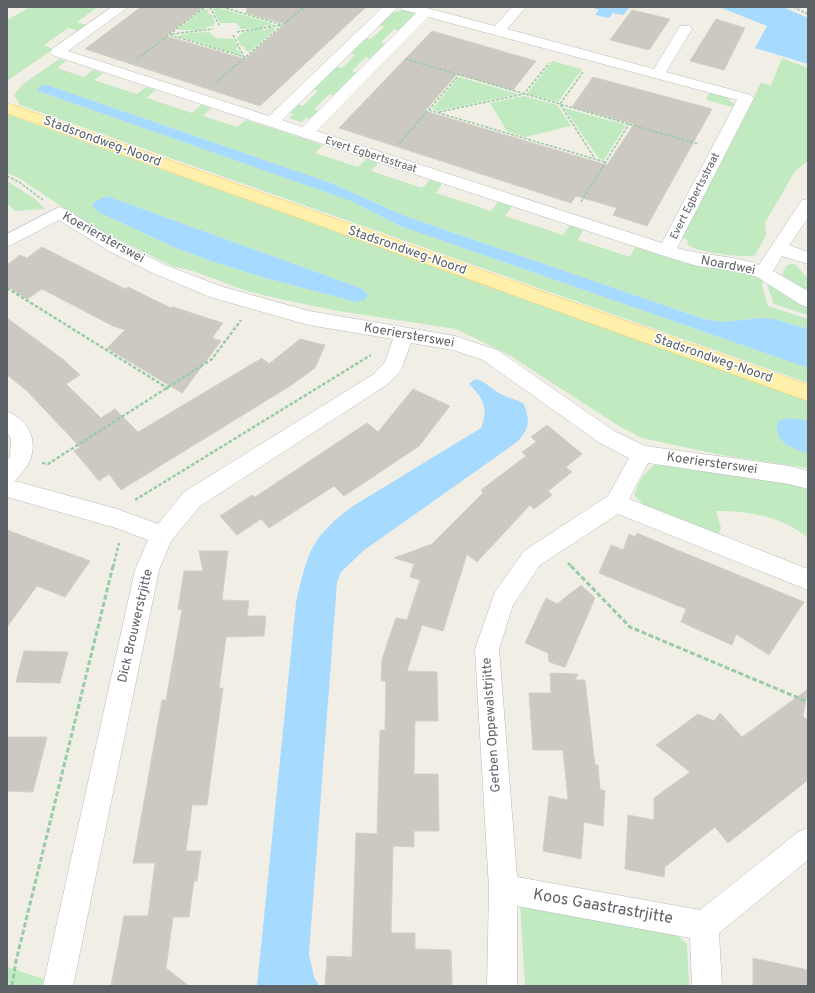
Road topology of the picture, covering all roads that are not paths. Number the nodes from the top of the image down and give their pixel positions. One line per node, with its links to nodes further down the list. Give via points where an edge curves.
1 (120, 7): 10 (street, Evert Egbertsstraat, via 58,52)
2 (391, 7): 10 (street)
3 (408, 7): 5 (street, Evert Egbertsstraat)
4 (519, 7): 7 (street)
5 (426, 12): 7 (street, Evert Egbertsstraat); 11 (street, Evert Egbertsstraat)
6 (685, 29): 8 (street)
7 (498, 31): 8 (street, Evert Egbertsstraat)
8 (658, 74): 15 (street, Evert Egbertsstraat, via 746,98)
9 (7, 108): 20 (main road, Stadsrondweg-Noord)
10 (271, 122): 11 (street, Evert Egbertsstraat)
11 (305, 133): 15 (street, Evert Egbertsstraat)
12 (808, 204): 14 (street, via 795,227)
13 (7, 241): 19 (street, Koeriersterswei, via 59,213 86,231 159,269 217,292 316,320)
14 (778, 248): 16 (street); 17 (street)
15 (666, 251): 17 (street, Noardwei, via 697,260 744,266)
16 (808, 258)
17 (763, 272): 18 (street, Noardwei)
18 (808, 300)
19 (404, 335): 22 (street, Koeriersterswei, via 455,344 490,355 607,437); 27 (street, Dick Brouwerstrjitte, via 394,365 381,379 192,499)
20 (808, 393)
21 (7, 420): 23 (street, via 22,435 20,459)
22 (642, 454): 24 (street, Koeriersterswei); 26 (street, Gerben Oppewalstrjitte)
23 (7, 476)
24 (808, 480)
25 (7, 488): 27 (street, via 120,520)
26 (616, 503): 28 (street); 30 (street, Gerben Oppewalstrjitte, via 532,558 503,600 487,650)
27 (162, 535): 32 (street, Dick Brouwerstrjitte, via 147,570)
28 (808, 580)
29 (808, 842): 31 (street)
30 (503, 889): 31 (street, Koos Gaastrastrjitte); 33 (street, Gerben Oppewalstrjitte)
31 (704, 926): 34 (street)
32 (58, 986)
33 (502, 986)
34 (707, 986)

